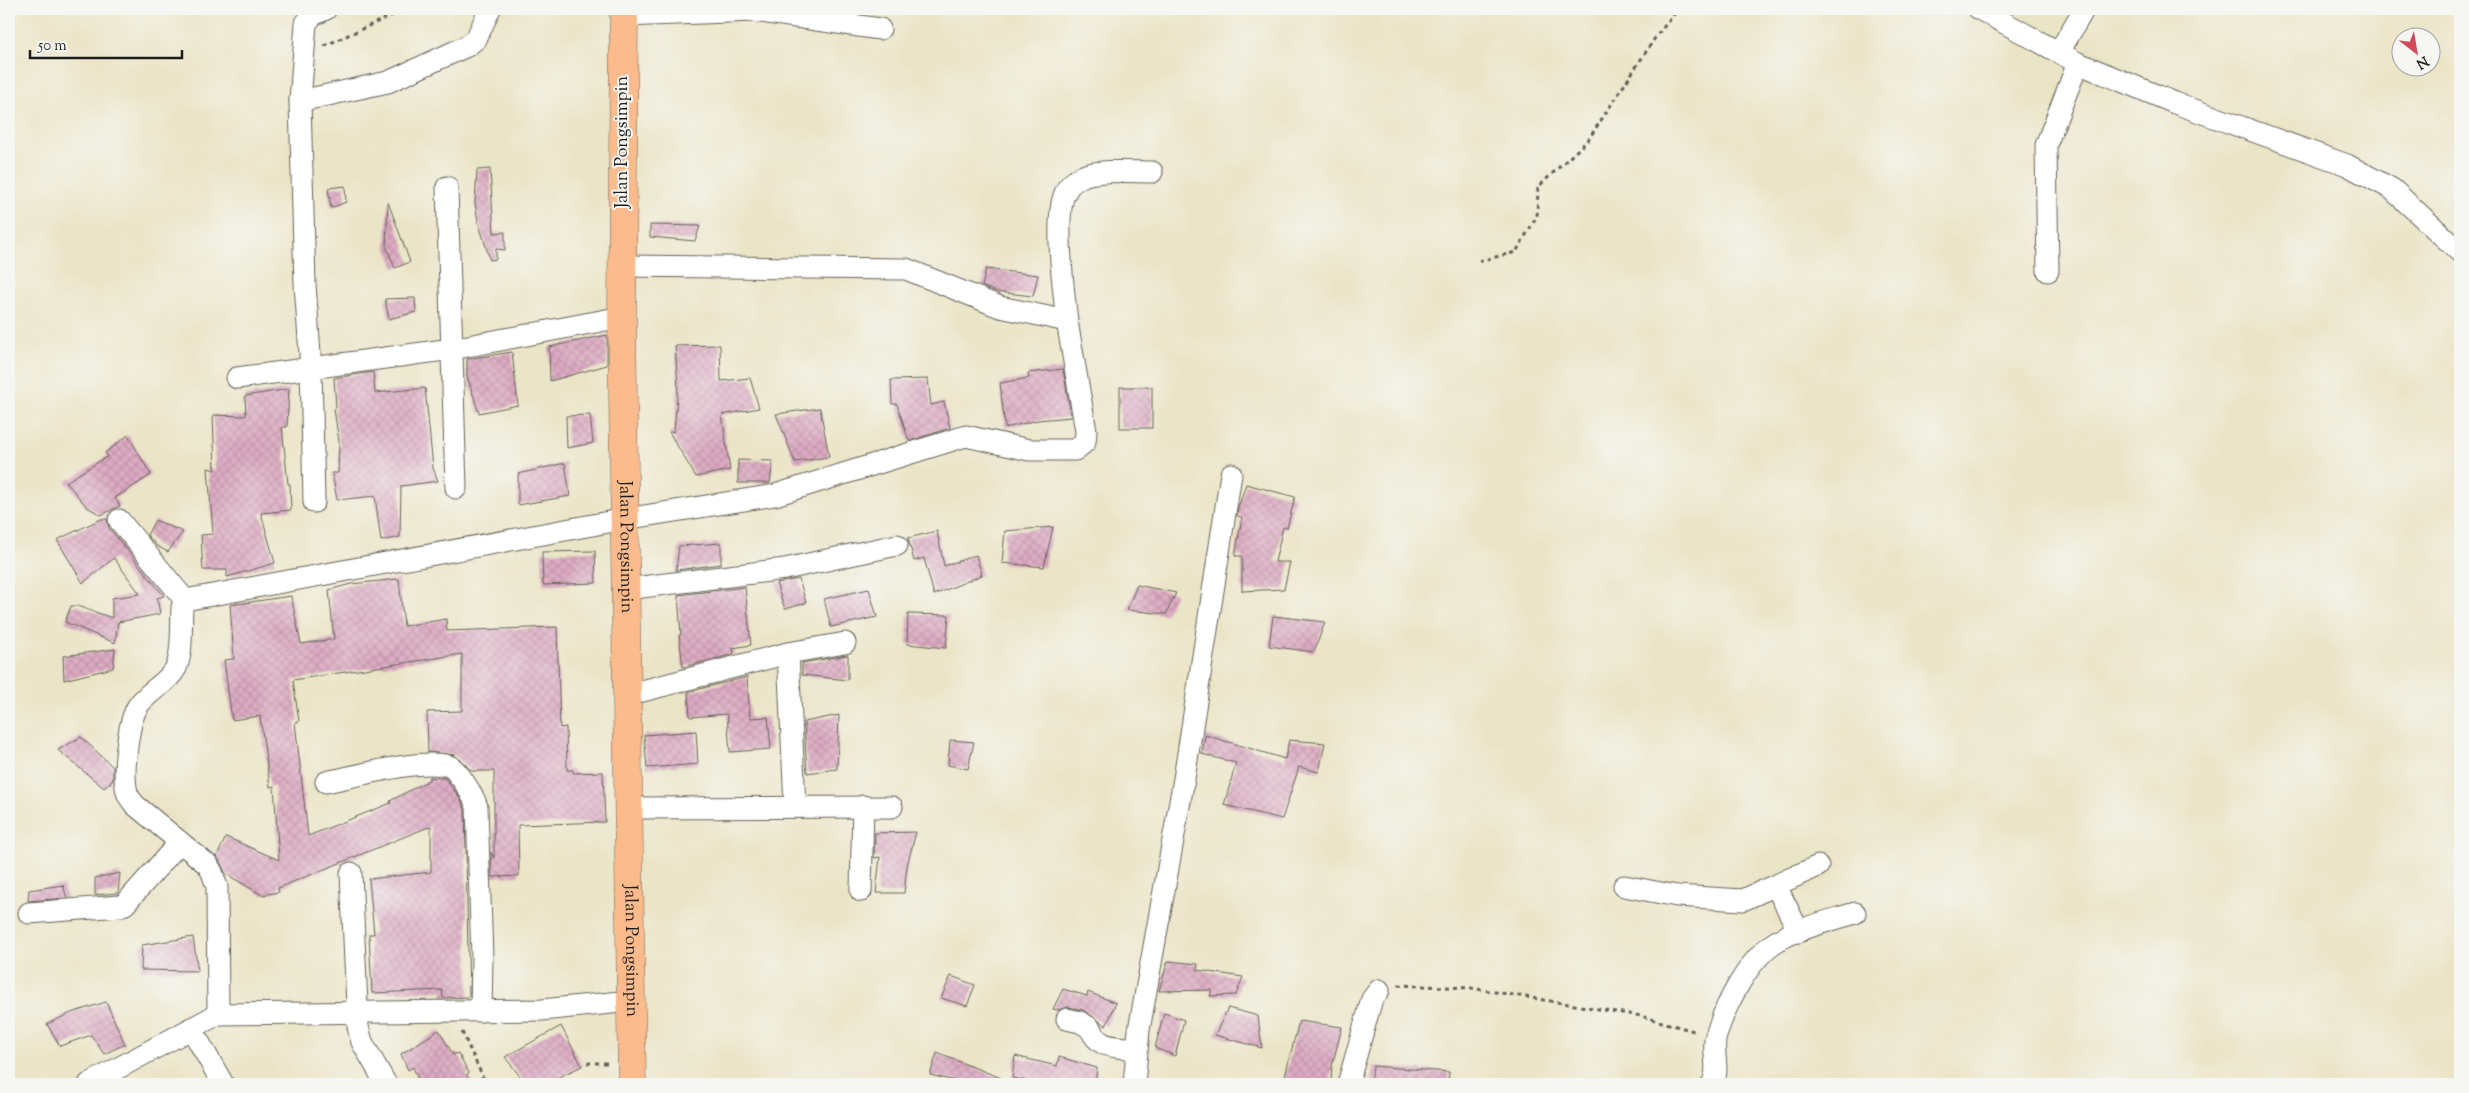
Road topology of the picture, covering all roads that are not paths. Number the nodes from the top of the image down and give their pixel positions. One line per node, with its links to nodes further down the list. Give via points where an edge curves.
1 (326, 9): 9 (street, via 313,15 306,23)
2 (490, 9): 9 (street, via 476,39 467,46 388,82)
3 (1979, 9): 7 (street)
4 (2084, 9): 7 (street)
5 (624, 12): 6 (street, via 754,11); 13 (main road, Jalan Pongsimpin)
6 (880, 29)
7 (2059, 52): 8 (street)
8 (2078, 64): 12 (street, via 2365,173 2392,189); 14 (street, via 2046,145)
9 (300, 101): 18 (street, via 305,284)
10 (1152, 172): 16 (street, via 1089,174 1075,180 1066,191 1062,208 1060,260)
11 (448, 187): 17 (street)
12 (2460, 252)
13 (623, 266): 15 (main road, Jalan Pongsimpin); 16 (street, via 906,269 1000,307)
14 (2048, 271)
15 (622, 317): 17 (street); 23 (main road, Jalan Pongsimpin)
16 (1067, 321): 23 (street, via 1086,431 1085,442 1075,450 1029,450 966,436 775,496)
17 (452, 349): 18 (street); 21 (street)
18 (311, 368): 19 (street); 22 (street)
19 (238, 378)
20 (1231, 474): 52 (street, via 1184,780)
21 (456, 488)
22 (314, 502)
23 (625, 519): 26 (main road, Jalan Pongsimpin); 27 (street)
24 (119, 520): 27 (street)
25 (897, 544): 26 (street, via 785,569)
26 (626, 589): 30 (main road, Jalan Pongsimpin)
27 (185, 600): 36 (street, via 177,664 168,679 137,708 126,766 130,799)
28 (845, 643): 29 (street)
29 (788, 653): 30 (street); 32 (street)
30 (627, 696): 35 (main road, Jalan Pongsimpin)
31 (326, 782): 47 (street, via 419,765 455,769 477,807 482,958)
32 (795, 806): 33 (street); 35 (street)
33 (863, 806): 34 (street); 41 (street)
34 (892, 807)
35 (628, 808): 46 (main road, Jalan Pongsimpin)
36 (180, 842): 42 (street, via 120,906); 49 (street, via 208,865 215,880)
37 (1818, 866): 40 (street)
38 (351, 873): 48 (street)
39 (1624, 886): 40 (street, via 1677,896 1743,900)
40 (1776, 886): 44 (street)
41 (860, 892)
42 (29, 913)
43 (1856, 913): 44 (street)
44 (1798, 932): 59 (street, via 1778,940 1765,950 1742,980 1715,1038 1716,1070)
45 (1379, 990): 58 (street, via 1372,999)
46 (631, 1001): 47 (street, via 542,1010); 56 (main road, Jalan Pongsimpin)
47 (480, 1011): 48 (street)
48 (356, 1012): 49 (street); 55 (street, via 359,1035)
49 (218, 1014): 51 (street)
50 (1067, 1019): 52 (street, via 1090,1028 1102,1045)
51 (191, 1028): 53 (street); 54 (street)
52 (1137, 1049): 57 (street)
53 (89, 1084)
54 (223, 1084)
55 (386, 1084)
56 (632, 1084)
57 (1134, 1084)
58 (1348, 1084)
59 (1712, 1084)

